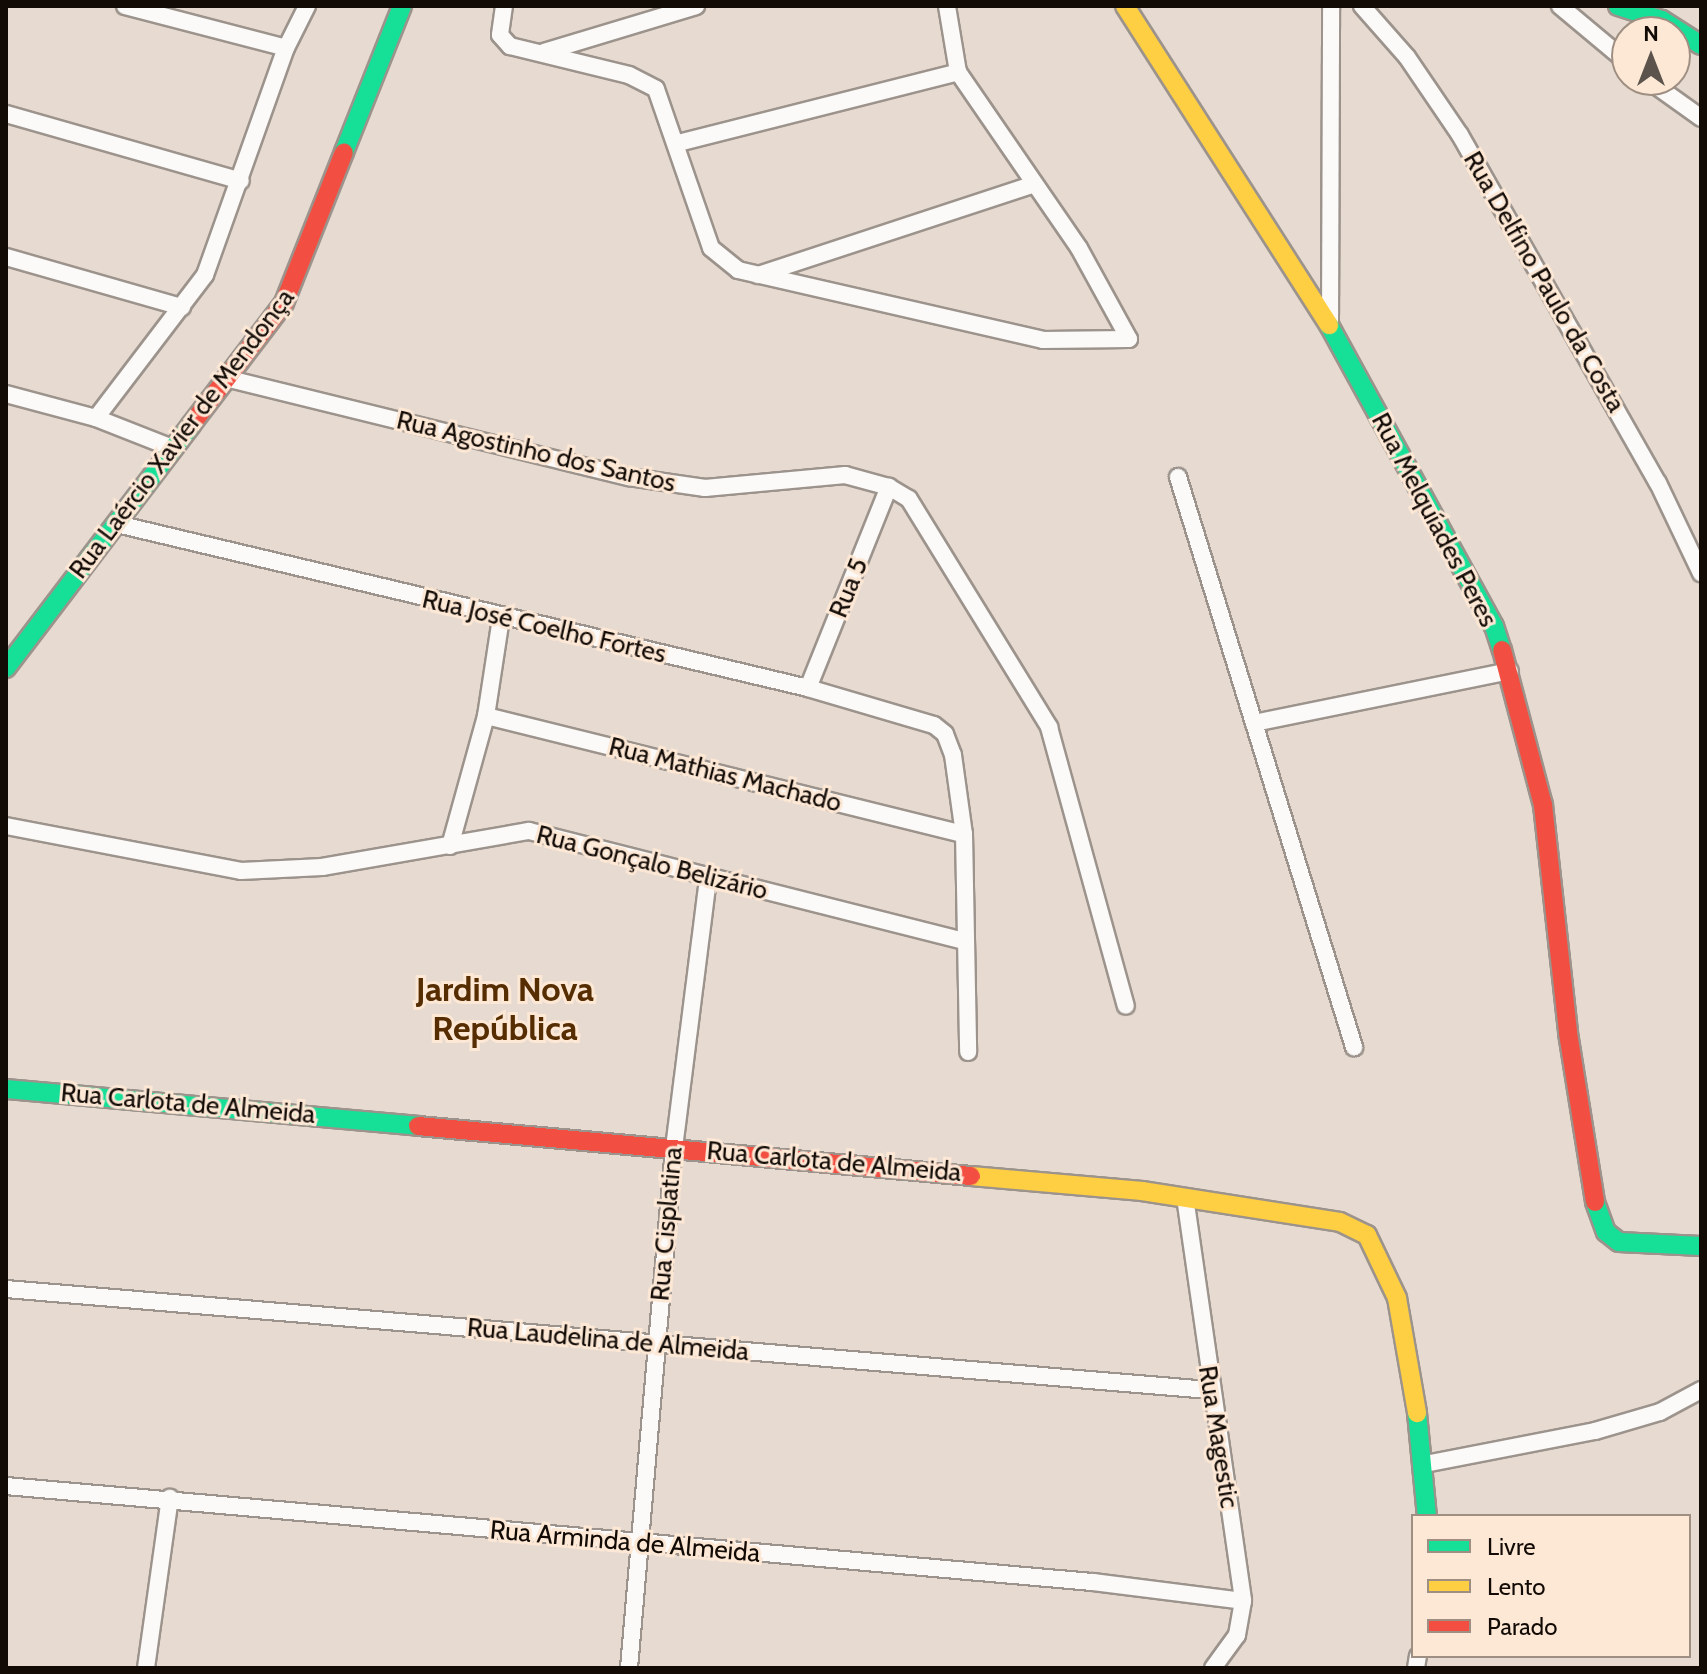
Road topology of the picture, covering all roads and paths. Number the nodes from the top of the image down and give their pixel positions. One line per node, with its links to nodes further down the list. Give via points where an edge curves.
1 (125, 6): 14 (street)
2 (307, 6): 14 (street)
3 (402, 6): 28 (street, Rua Laércio Xavier de Mendonça, via 294,285)
4 (504, 6): 16 (street, via 498,24 502,41)
5 (696, 6): 16 (street)
6 (947, 6): 17 (street)
7 (1125, 6): 27 (street, Rua Melquíades Peres)
8 (1331, 6): 27 (street)
9 (1362, 6): 35 (street, Rua Delfino Paulo da Costa, via 1407,57 1460,135 1658,483)
10 (1560, 6): 15 (street)
11 (1618, 6): 12 (street)
12 (1664, 13): 13 (street)
13 (1701, 45)
14 (286, 48): 22 (street)
15 (1611, 49)
16 (542, 53): 21 (street, via 629,75 656,89)
17 (958, 72): 21 (street); 23 (street)
18 (1670, 96): 20 (street)
19 (6, 114): 22 (street)
20 (1701, 118)
21 (678, 143): 25 (street, via 711,248 727,264)
22 (241, 181): 26 (street, via 205,275)
23 (1034, 184): 25 (street); 25 (street, via 1079,248 1129,339 1043,340)
24 (6, 257): 26 (street)
25 (756, 275)
26 (182, 307): 30 (street)
27 (1330, 326): 38 (street, Rua Melquíades Peres, via 1476,588)
28 (229, 379): 31 (street, Rua Laércio Xavier de Mendonça); 33 (street, Rua Agostinho dos Santos, via 664,483 718,487 815,474 845,475)
29 (6, 394): 30 (street)
30 (96, 418): 31 (street)
31 (172, 448): 34 (street, Rua Laércio Xavier de Mendonça)
32 (1178, 477): 41 (street)
33 (889, 487): 39 (street, Rua 5); 47 (street, Rua Agostinho dos Santos, via 918,510 1049,727)
34 (117, 524): 36 (street, Rua José Coelho Fortes); 37 (street, Rua Laércio Xavier de Mendonça)
35 (1701, 573)
36 (501, 618): 39 (street, Rua José Coelho Fortes); 40 (street)
37 (6, 668)
38 (1510, 671): 41 (street); 53 (street, Rua Melquíades Peres, via 1543,805 1568,1033 1597,1213 1606,1232 1619,1242)
39 (808, 688): 43 (street, Rua José Coelho Fortes, via 934,725 945,734)
40 (486, 716): 43 (street, Rua Mathias Machado); 44 (street)
41 (1254, 723): 48 (street)
42 (6, 826): 44 (street, Rua Gonçalo Belizário, via 241,871 322,867)
43 (964, 834): 46 (street)
44 (450, 846): 45 (street, Rua Gonçalo Belizário, via 529,831)
45 (708, 878): 46 (street, Rua Gonçalo Belizário); 51 (street, Rua Cisplatina)
46 (965, 941): 49 (street)
47 (1126, 1006)
48 (1354, 1047)
49 (968, 1052)
50 (6, 1089): 51 (street, Rua Carlota de Almeida)
51 (674, 1148): 52 (street, Rua Carlota de Almeida); 55 (street, Rua Cisplatina)
52 (1185, 1197): 56 (street, Rua Magestic); 58 (street, Rua Carlota de Almeida, via 1340,1222 1367,1235 1397,1298 1410,1350)
53 (1701, 1246)
54 (6, 1289): 55 (street, Rua Laudelina de Almeida)
55 (656, 1344): 56 (street, Rua Laudelina de Almeida); 62 (street, Rua Cisplatina)
56 (1210, 1390): 63 (street, Rua Magestic)
57 (1701, 1390): 58 (street, via 1660,1412 1595,1431)
58 (1425, 1464): 61 (street, Rua Carlota de Almeida)
59 (6, 1486): 60 (street, Rua Arminda de Almeida)
60 (170, 1498): 62 (street, Rua Arminda de Almeida); 64 (street)
61 (1427, 1514)
62 (640, 1545): 63 (street, Rua Arminda de Almeida, via 1093,1582); 65 (street, Rua Cisplatina)
63 (1243, 1601): 66 (street, Rua Magestic, via 1237,1635)
64 (146, 1668)
65 (629, 1668)
66 (1213, 1668)

